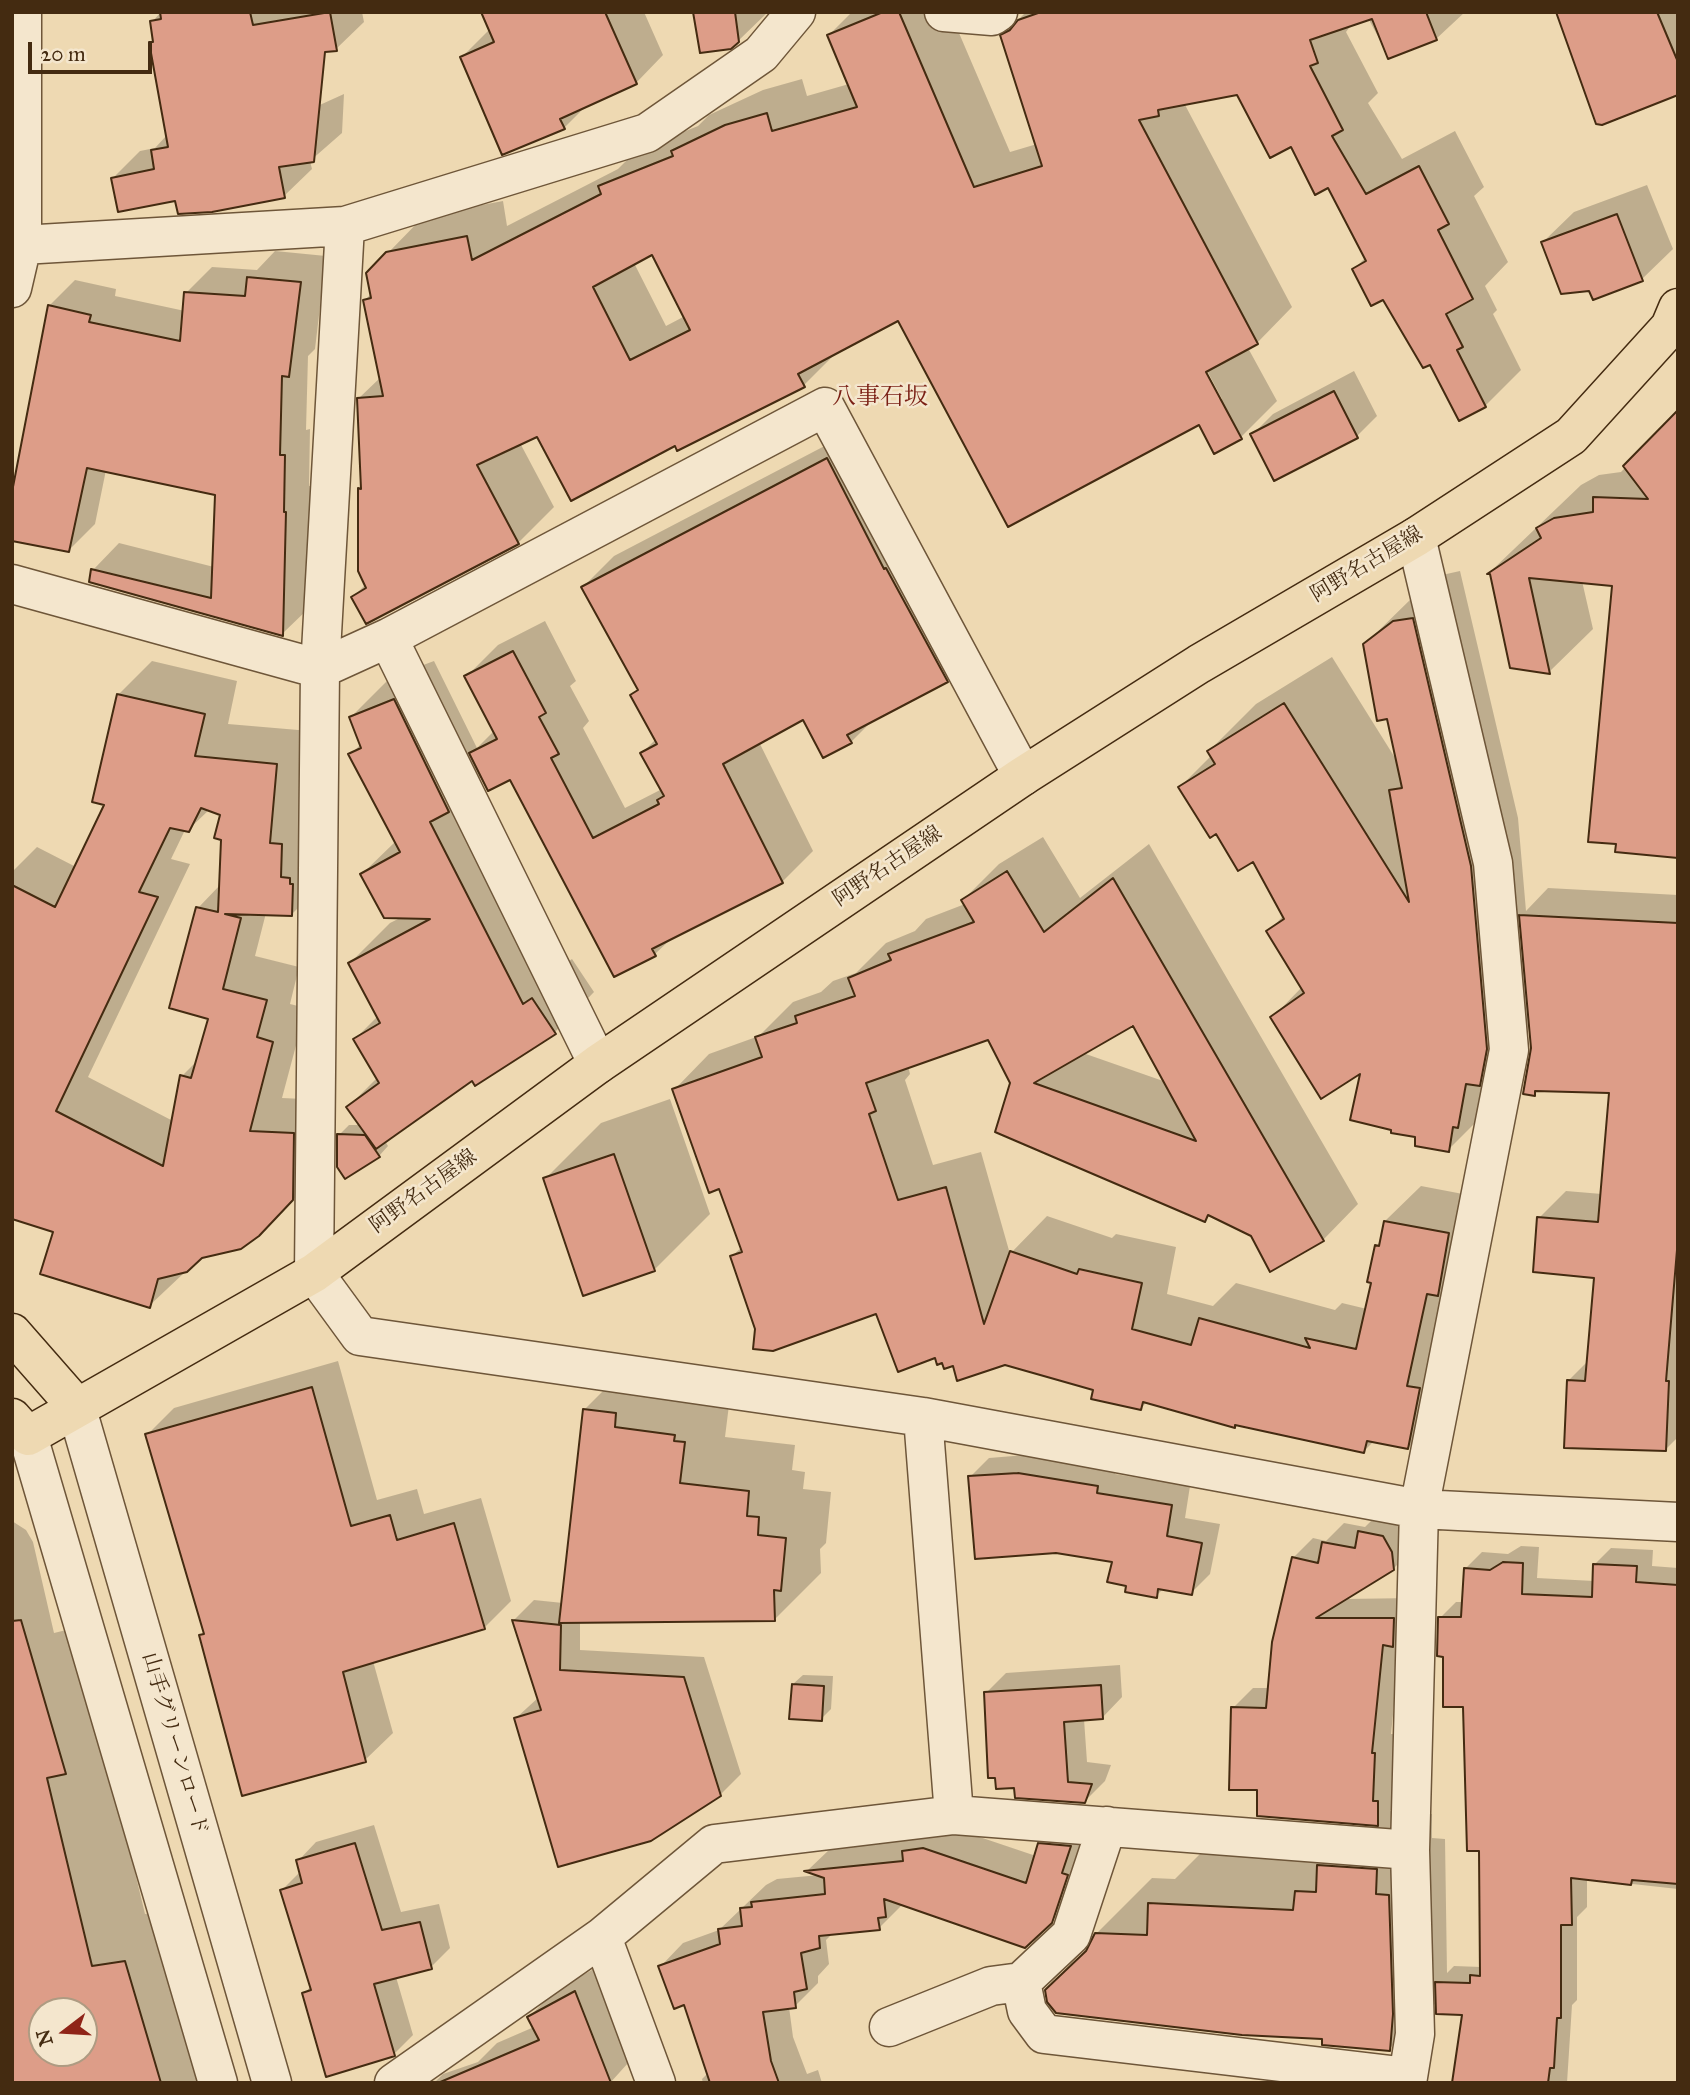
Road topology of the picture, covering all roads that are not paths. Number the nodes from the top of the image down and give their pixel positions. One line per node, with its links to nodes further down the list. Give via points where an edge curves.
1 (22, 12): 6 (street)
2 (796, 12): 5 (street, via 761,54 647,133)
3 (944, 12): 4 (street, via 992,16)
4 (998, 12)
5 (345, 226): 6 (street); 12 (street)
6 (22, 245): 7 (street)
7 (12, 288)
8 (1675, 322): 9 (main road, 阿野名古屋線, via 1571,436)
9 (1416, 537): 13 (main road, 阿野名古屋線, via 1199,664); 20 (street, via 1493,863 1509,1050)
10 (12, 584): 12 (street)
11 (388, 638): 12 (street); 13 (street, via 825,407); 14 (street)
12 (320, 669): 15 (street)
13 (1023, 776): 14 (main road, 阿野名古屋線)
14 (598, 1064): 15 (main road, 阿野名古屋線)
15 (314, 1273): 17 (main road, 阿野名古屋線); 18 (street, via 360,1336)
16 (12, 1333): 17 (main road)
17 (76, 1406): 19 (main road, 阿野名古屋線); 30 (street, 山手グリーンロード)
18 (923, 1417): 20 (street); 22 (street)
19 (20, 1427): 29 (street)
20 (1419, 1509): 21 (street); 24 (street)
21 (1678, 1522)
22 (954, 1815): 23 (street); 25 (street, via 714,1844)
23 (1107, 1826): 24 (street); 26 (street, via 1071,1935)
24 (1410, 1850): 28 (street, via 1415,2034)
25 (602, 1937): 31 (street); 32 (street)
26 (1021, 1982): 27 (street, via 991,1986); 28 (street, via 1027,2011 1044,2034)
27 (890, 2027)
28 (1408, 2080)
29 (218, 2083)
30 (272, 2083)
31 (394, 2083)
32 (656, 2083)

